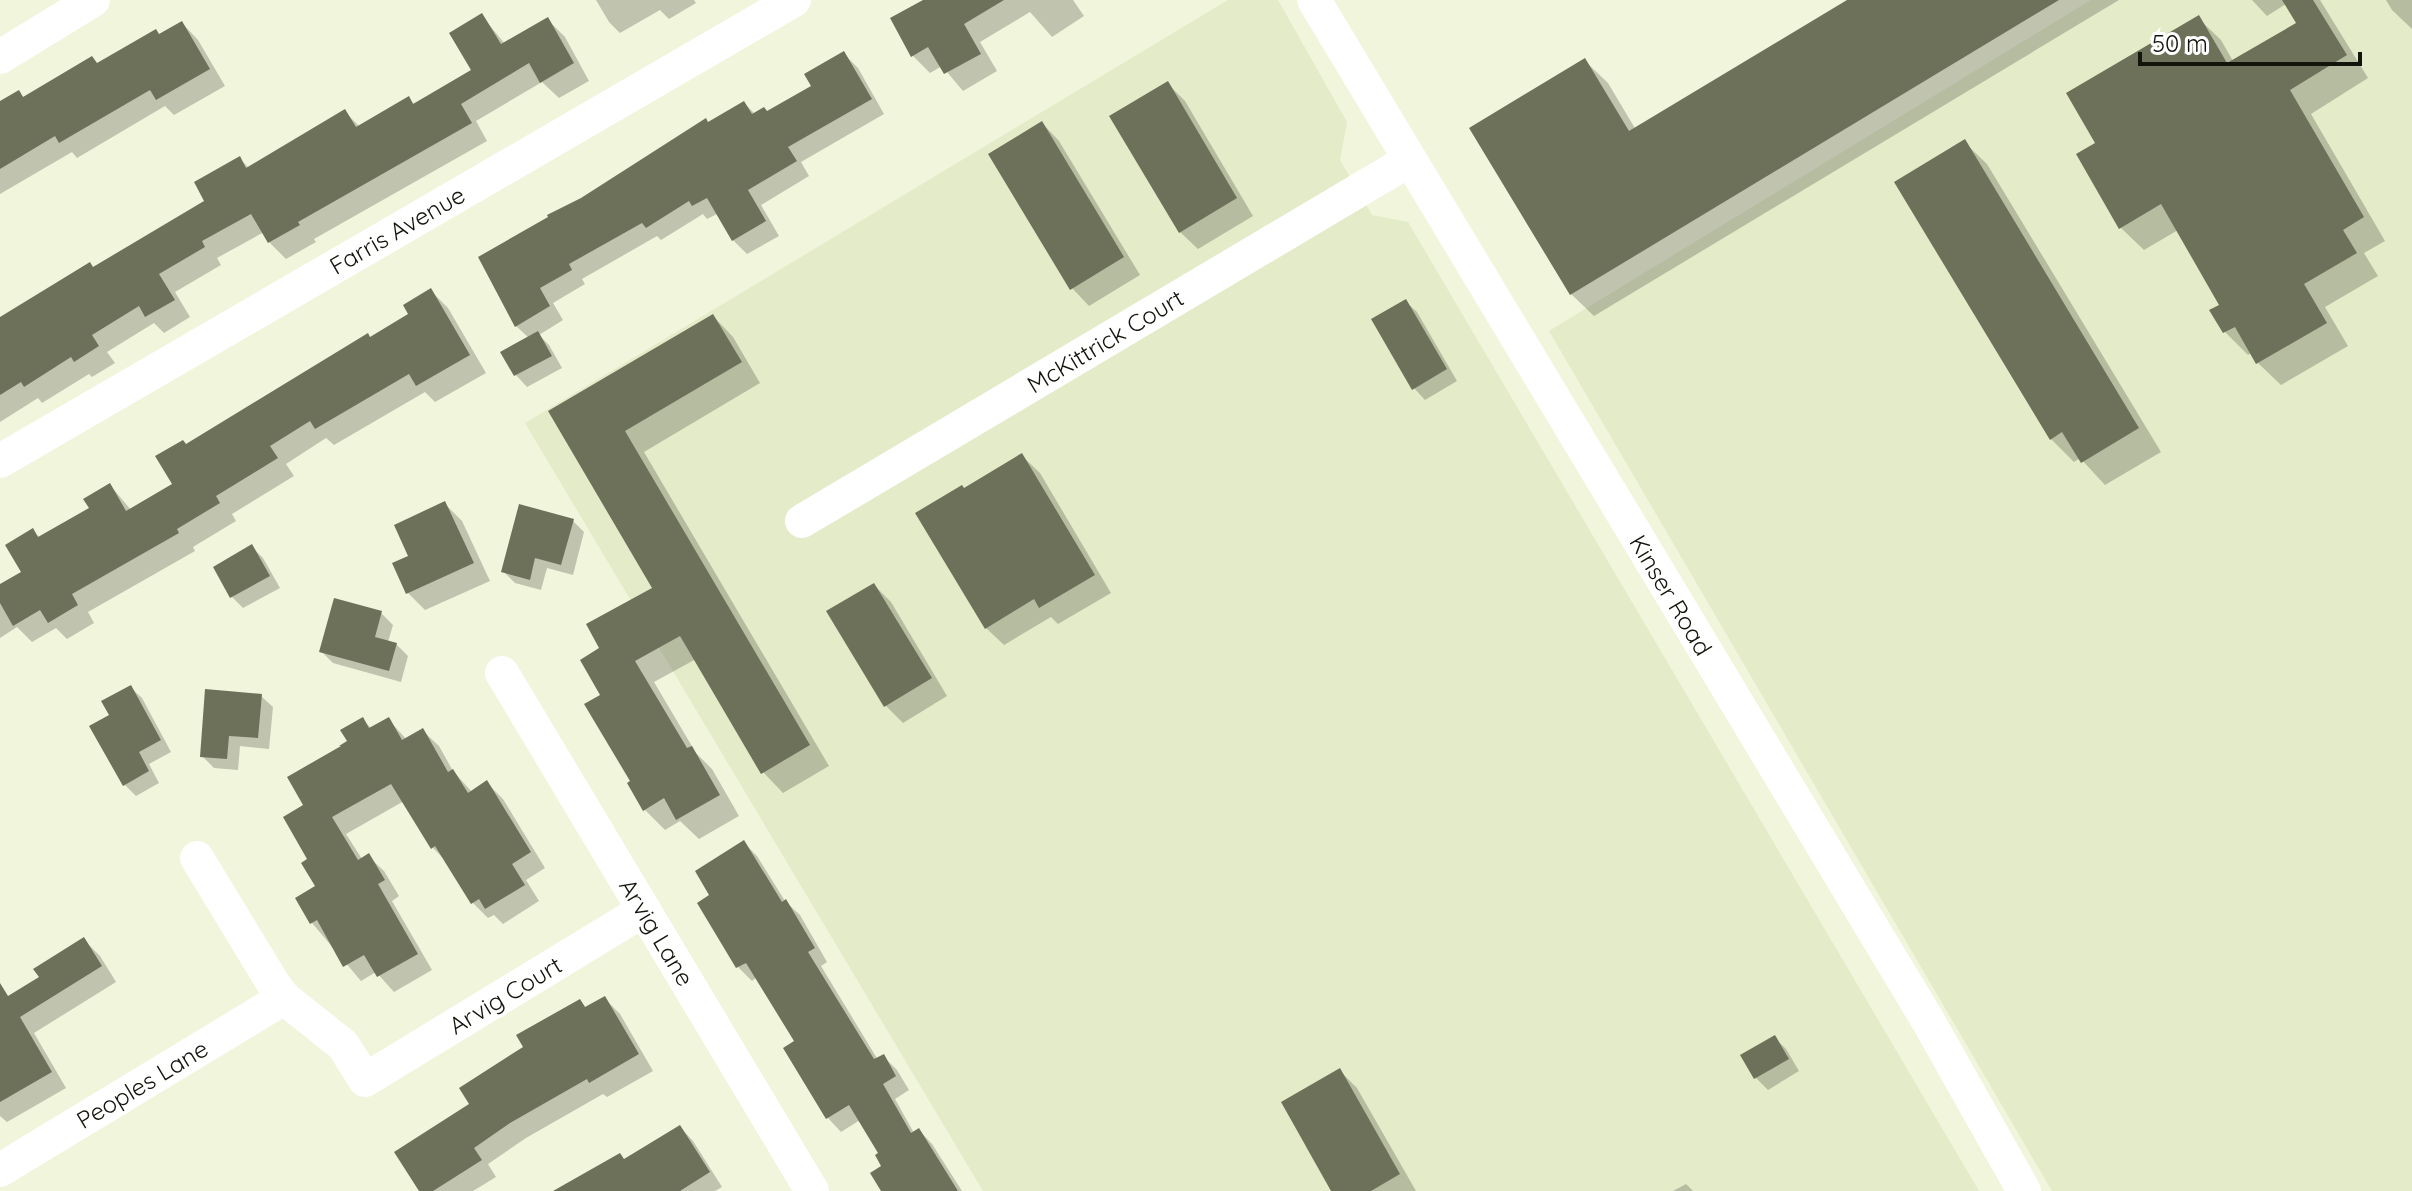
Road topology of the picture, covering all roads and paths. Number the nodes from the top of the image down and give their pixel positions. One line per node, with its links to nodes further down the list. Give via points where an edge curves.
1 (93, 0): 4 (street)
2 (794, 0): 6 (street, Farris Avenue)
3 (1314, 0): 5 (street, Kinser Road)
4 (0, 57)
5 (1408, 161): 7 (street, McKittrick Court); 14 (street, Kinser Road, via 1927,1019)
6 (0, 461)
7 (802, 521)
8 (502, 673): 10 (street, Arvig Lane)
9 (197, 858): 11 (street)
10 (644, 910): 11 (street, Arvig Court, via 365,1080 343,1045); 13 (street, Arvig Lane)
11 (284, 998): 12 (street, Peoples Lane)
12 (0, 1170)
13 (812, 1191)
14 (2024, 1191)

